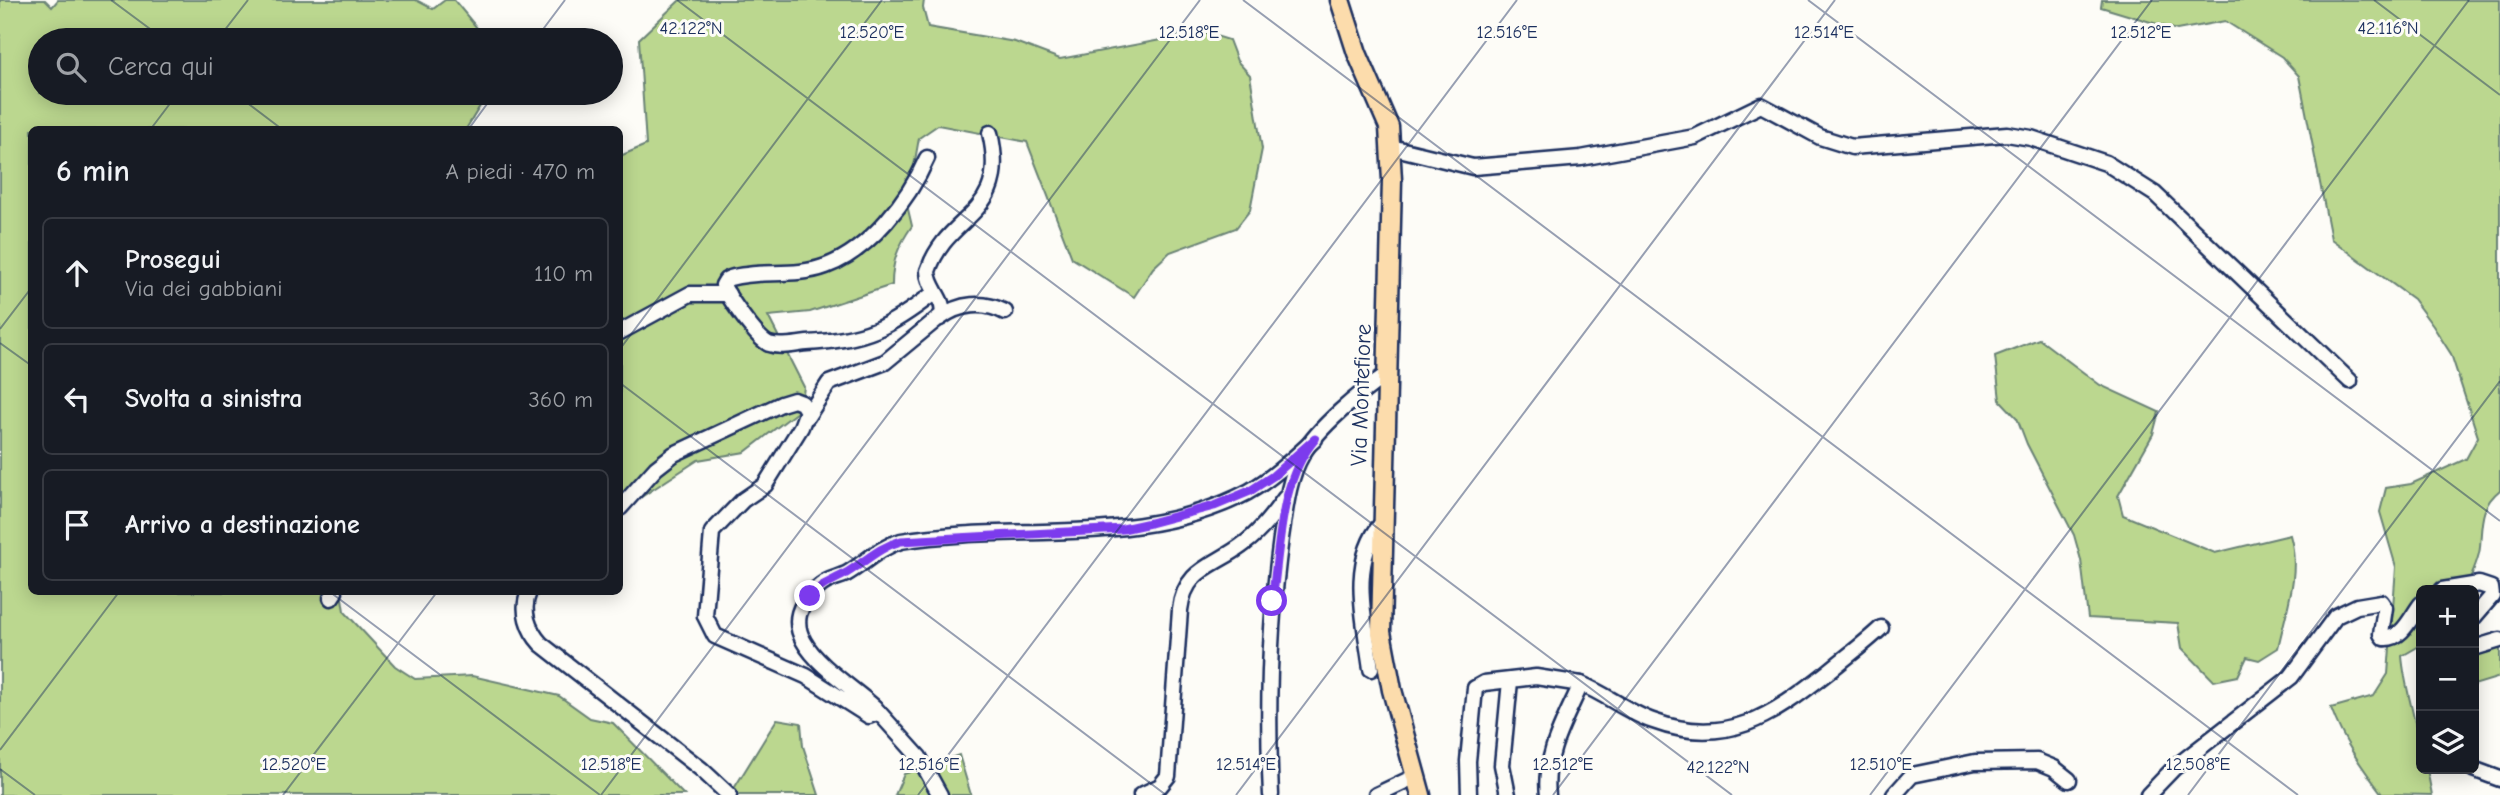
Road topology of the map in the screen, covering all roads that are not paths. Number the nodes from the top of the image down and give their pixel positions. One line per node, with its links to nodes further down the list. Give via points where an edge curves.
1 (1340, 0): 3 (main road, Via Montefiore, via 1385,116)
2 (990, 133): 6 (street, via 995,157 992,182 983,202 930,266)
3 (1391, 148): 10 (main road, Via Montefiore); 11 (street, via 1473,167 1581,158 1695,137 1761,105 1820,137 1852,147 1989,134 2025,136 2098,160 2143,185)
4 (927, 159): 5 (street, via 906,197 848,254 806,272 729,278 723,285)
5 (728, 293): 6 (street, via 761,338 777,345 866,336 886,328); 9 (street, via 690,295)
6 (934, 293): 8 (street, via 943,308)
7 (1005, 312): 8 (street, via 969,306)
8 (940, 317): 12 (street, via 885,362 829,383)
9 (623, 330)
10 (1387, 374): 13 (street); 16 (main road, Via Montefiore)
11 (2350, 381)
12 (801, 427): 15 (street, via 807,413 804,405 796,400 781,404 674,454); 27 (street, via 763,489 743,500 713,529 705,616 718,637 806,676 864,715 872,715)
13 (1315, 439): 14 (street, via 1299,459); 27 (street, via 1250,491 1214,506 1123,529 901,541 881,548 847,573 822,584 810,596 799,625 805,644 823,668)
14 (1290, 492): 34 (street, via 1254,535 1186,585 1180,610 1168,776 1160,786); 35 (street, via 1270,626)
15 (623, 505)
16 (1382, 523): 24 (street, via 1368,543 1362,566); 29 (main road, Via Montefiore, via 1382,639)
17 (2473, 585): 20 (street, via 2491,587 2492,596)
18 (528, 595): 32 (street, via 525,613 541,645)
19 (2416, 611): 42 (street, via 2391,639 2381,634 2385,608 2381,602 2357,606 2336,617 2291,677 2174,768)
20 (2479, 611)
21 (1881, 628): 26 (street, via 1800,694 1736,729 1694,730 1657,723)
22 (2500, 640): 23 (street)
23 (2479, 646)
24 (1371, 669)
25 (1510, 681): 26 (street, via 1540,676); 38 (street, via 1481,683 1473,691); 39 (street, via 1502,765)
26 (1581, 684): 40 (street, via 1557,738)
27 (874, 708): 33 (street, via 919,757)
28 (2479, 771): 30 (street)
29 (1416, 776): 36 (street); 37 (main road, Via Montefiore)
30 (2500, 779)
31 (2070, 780): 41 (street, via 2034,761 1975,762 1912,775)
32 (729, 795)
33 (940, 795)
34 (1141, 795)
35 (1270, 795)
36 (1376, 795)
37 (1422, 795)
38 (1469, 795)
39 (1508, 795)
40 (1548, 795)
41 (1894, 795)
42 (2148, 795)

